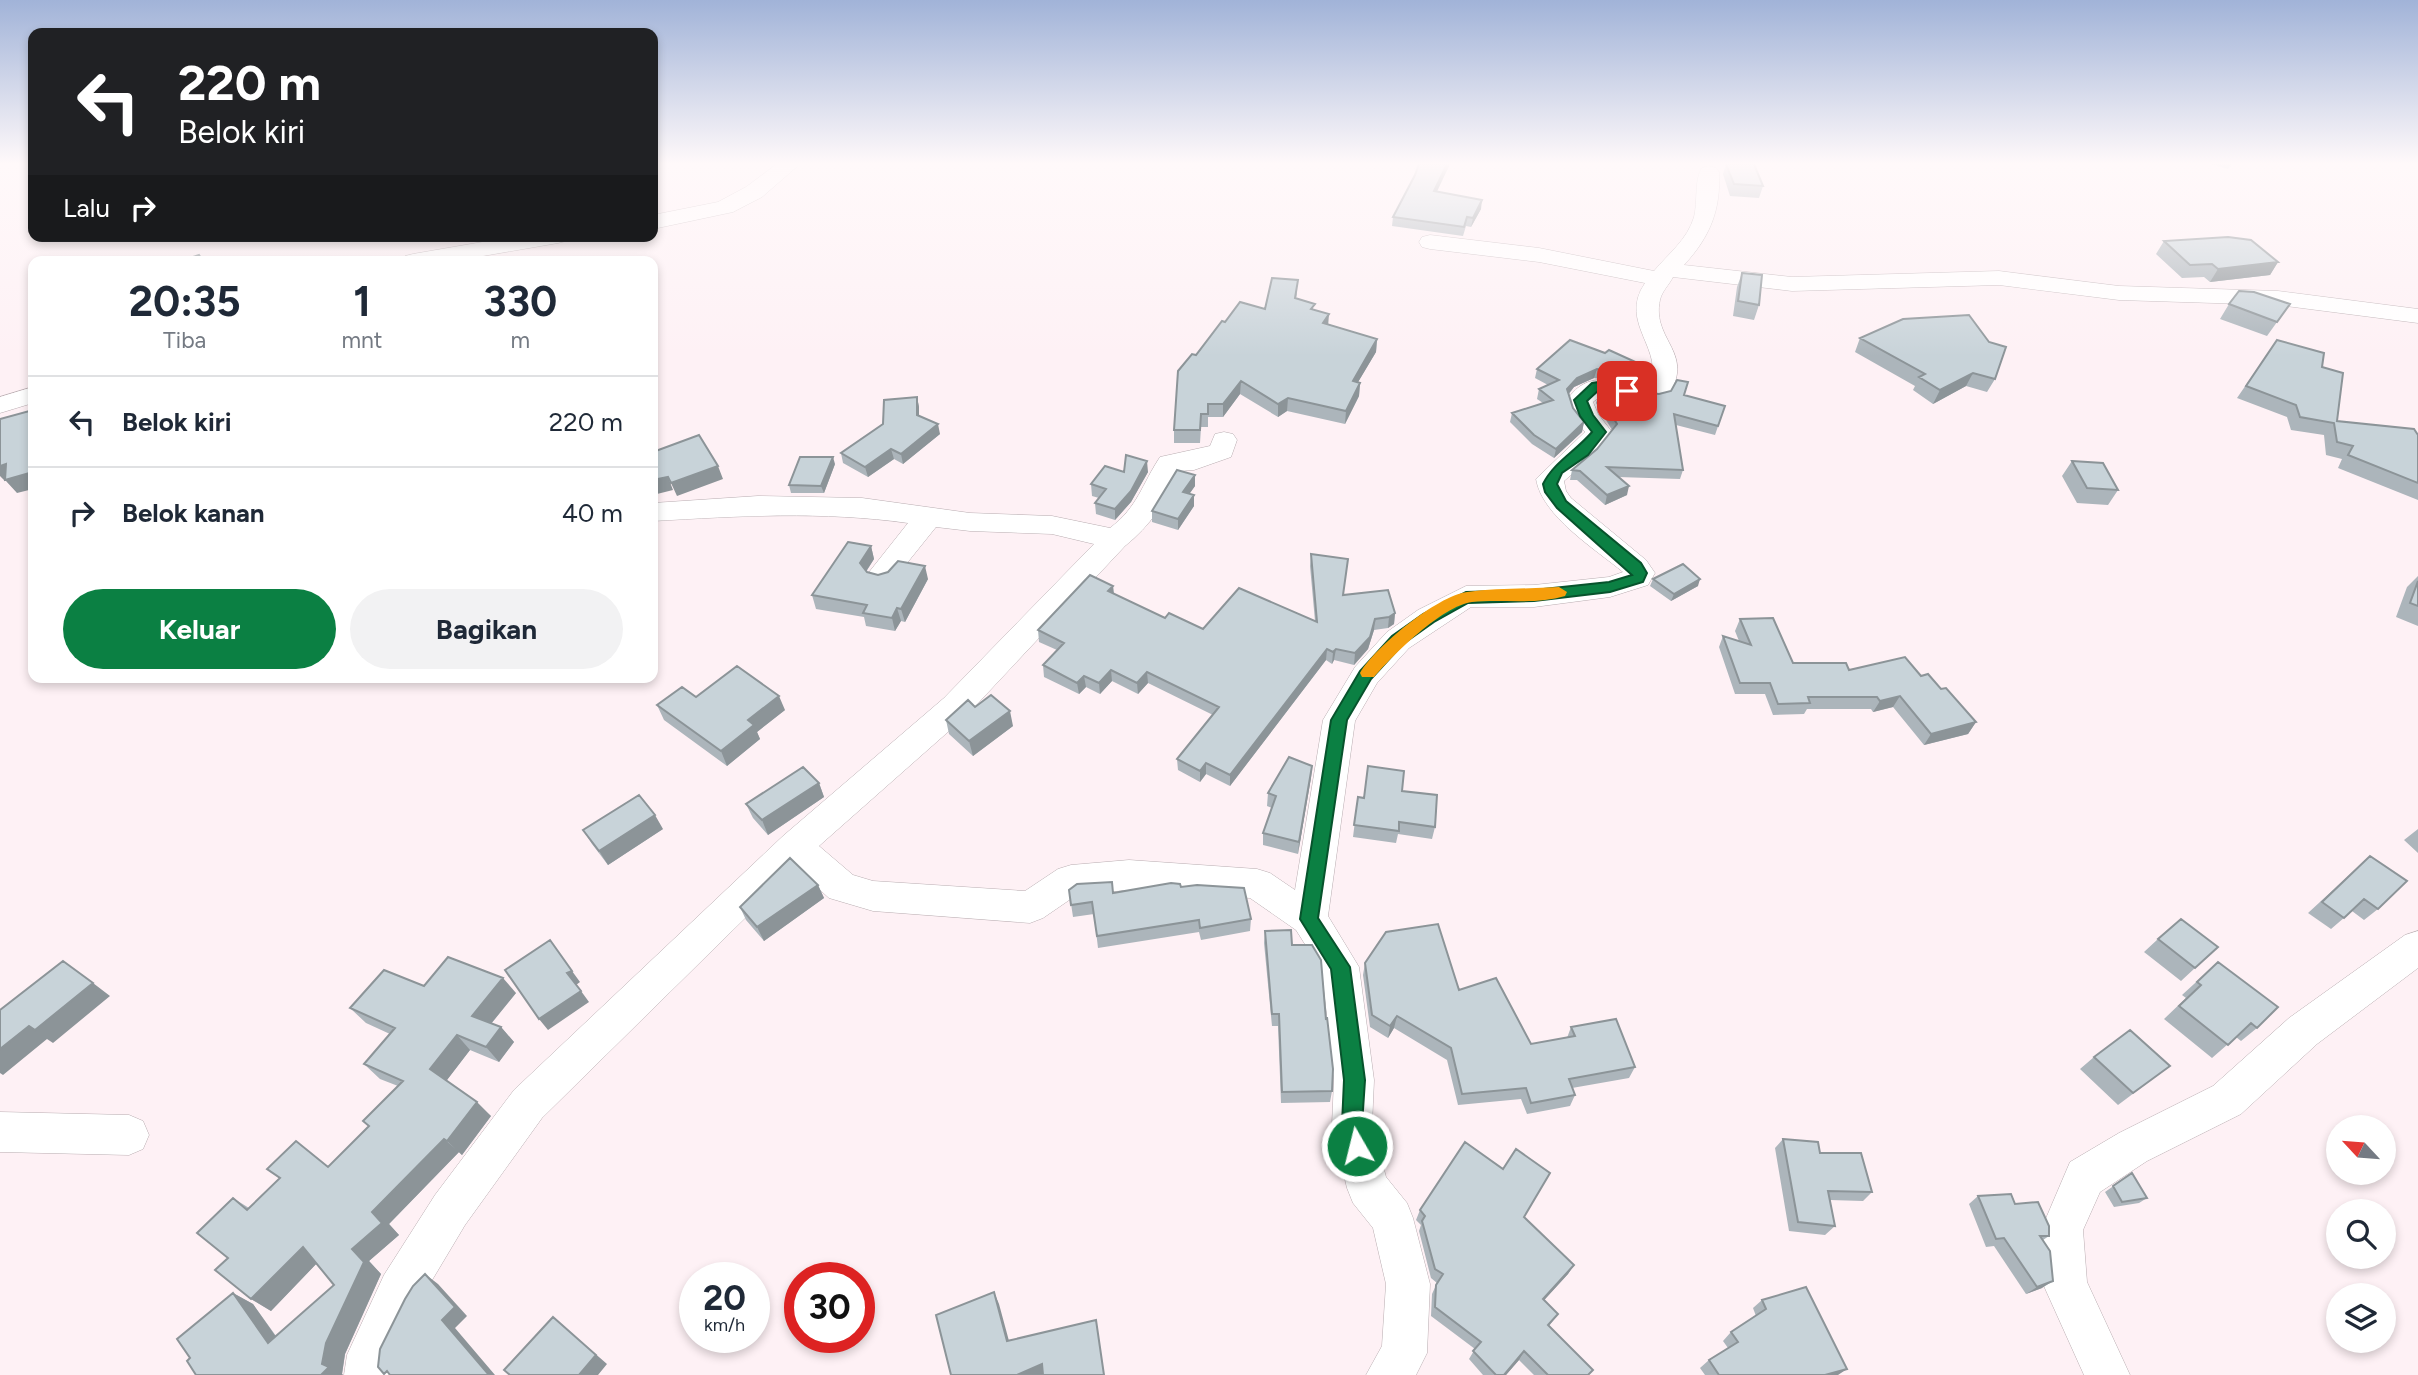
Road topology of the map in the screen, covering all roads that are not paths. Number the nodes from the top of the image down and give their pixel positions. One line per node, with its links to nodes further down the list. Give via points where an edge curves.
1 (1700, 228): 5 (street)
2 (523, 242): 4 (street)
3 (1430, 243): 5 (street)
4 (441, 256)
5 (1665, 274): 6 (street, via 1792,284 1999,278 2119,293 2278,299); 15 (street, via 1651,293 1646,310 1668,366 1662,387 1657,394 1645,396 1605,385 1586,394 1580,400 1599,432 1583,452 1557,471 1550,484 1562,505 1636,567 1638,578 1610,587 1534,596 1466,597 1398,640 1366,675 1339,720)
6 (2418, 316)
7 (28, 397): 8 (street)
8 (0, 405)
9 (1224, 440): 12 (street, via 1222,451 1215,454 1198,455 1184,464 1169,463 1136,523)
10 (658, 512): 11 (street, via 836,506)
11 (929, 516): 12 (street, via 1052,525); 13 (street)
12 (1115, 539): 14 (street, via 955,707)
13 (881, 576)
14 (795, 846): 15 (street, via 842,887 873,896 1030,907 1072,880 1185,877 1256,884); 19 (street, via 528,1104 450,1210 400,1291 370,1355)
15 (1309, 919): 20 (street, via 1340,967 1354,1080 1352,1125 1368,1188 1391,1218 1408,1284 1404,1353)
16 (2418, 947): 21 (street, via 2303,1031 2227,1100 2085,1177 2062,1230 2066,1284)
17 (0, 1132): 18 (street)
18 (129, 1135)
19 (367, 1375)
20 (1389, 1375)
21 (2107, 1375)

